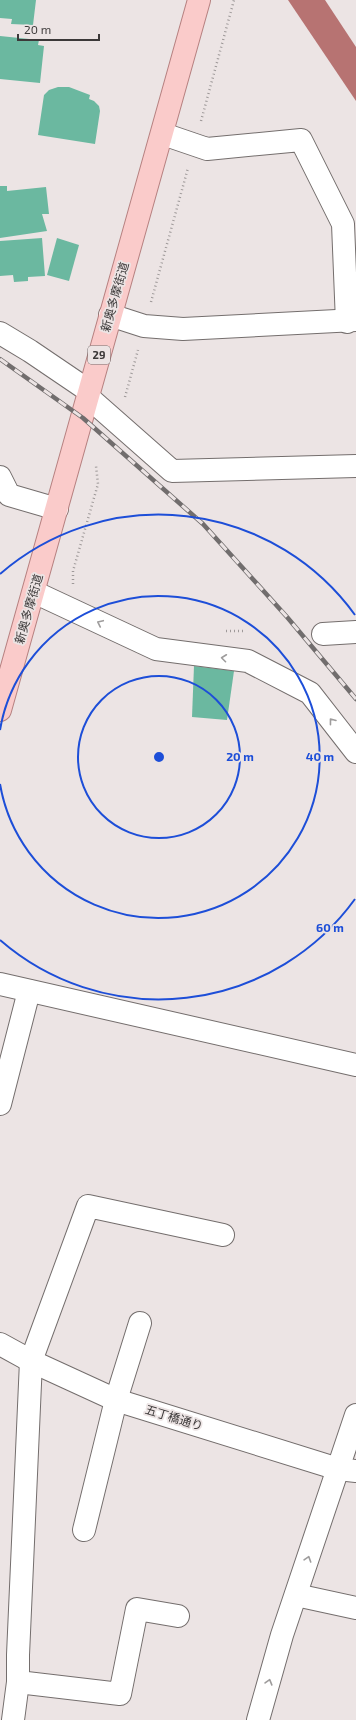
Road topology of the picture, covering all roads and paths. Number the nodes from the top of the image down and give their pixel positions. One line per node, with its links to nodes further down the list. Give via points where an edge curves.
1 (199, 0): 3 (main road, 新奥多摩街道 / 29)
2 (234, 0): 4 (path)
3 (163, 134): 4 (street); 5 (main road, 新奥多摩街道 / 29)
4 (195, 144): 6 (street, via 207,149 301,140 343,224); 7 (path)
5 (110, 315): 7 (street); 9 (main road, 新奥多摩街道 / 29)
6 (351, 321): 7 (street, via 183,329)
7 (144, 326): 10 (path, via 125,399)
8 (0, 333): 9 (street, via 30,351)
9 (88, 394): 10 (street); 14 (main road, 新奥多摩街道 / 29)
10 (108, 414): 12 (street, via 172,470)
11 (95, 460): 15 (path, via 98,484 73,571)
12 (356, 466)
13 (0, 477): 14 (street, via 9,495)
14 (57, 509): 16 (main road, 新奥多摩街道 / 29)
15 (73, 587)
16 (34, 592): 19 (main road, 新奥多摩街道 / 29); 20 (street, one-way to 16, via 310,693 248,661 156,650)
17 (356, 632): 18 (street)
18 (323, 634)
19 (0, 710)
20 (356, 752)
21 (0, 984): 22 (street)
22 (29, 991): 23 (street); 24 (street)
23 (356, 1065)
24 (0, 1104)
25 (223, 1234): 28 (street, via 88,1206)
26 (140, 1323): 29 (street)
27 (0, 1344): 28 (street, 五丁橋通り)
28 (31, 1361): 29 (street, 五丁橋通り); 36 (street)
29 (116, 1400): 31 (street, 五丁橋通り); 32 (street)
30 (356, 1416): 31 (street)
31 (347, 1470): 33 (street, one-way to 31)
32 (84, 1530)
33 (296, 1595): 34 (street); 38 (street, one-way to 33)
34 (356, 1608)
35 (178, 1616): 36 (street, via 137,1609 120,1694)
36 (18, 1682): 37 (street)
37 (13, 1720)
38 (258, 1720)

